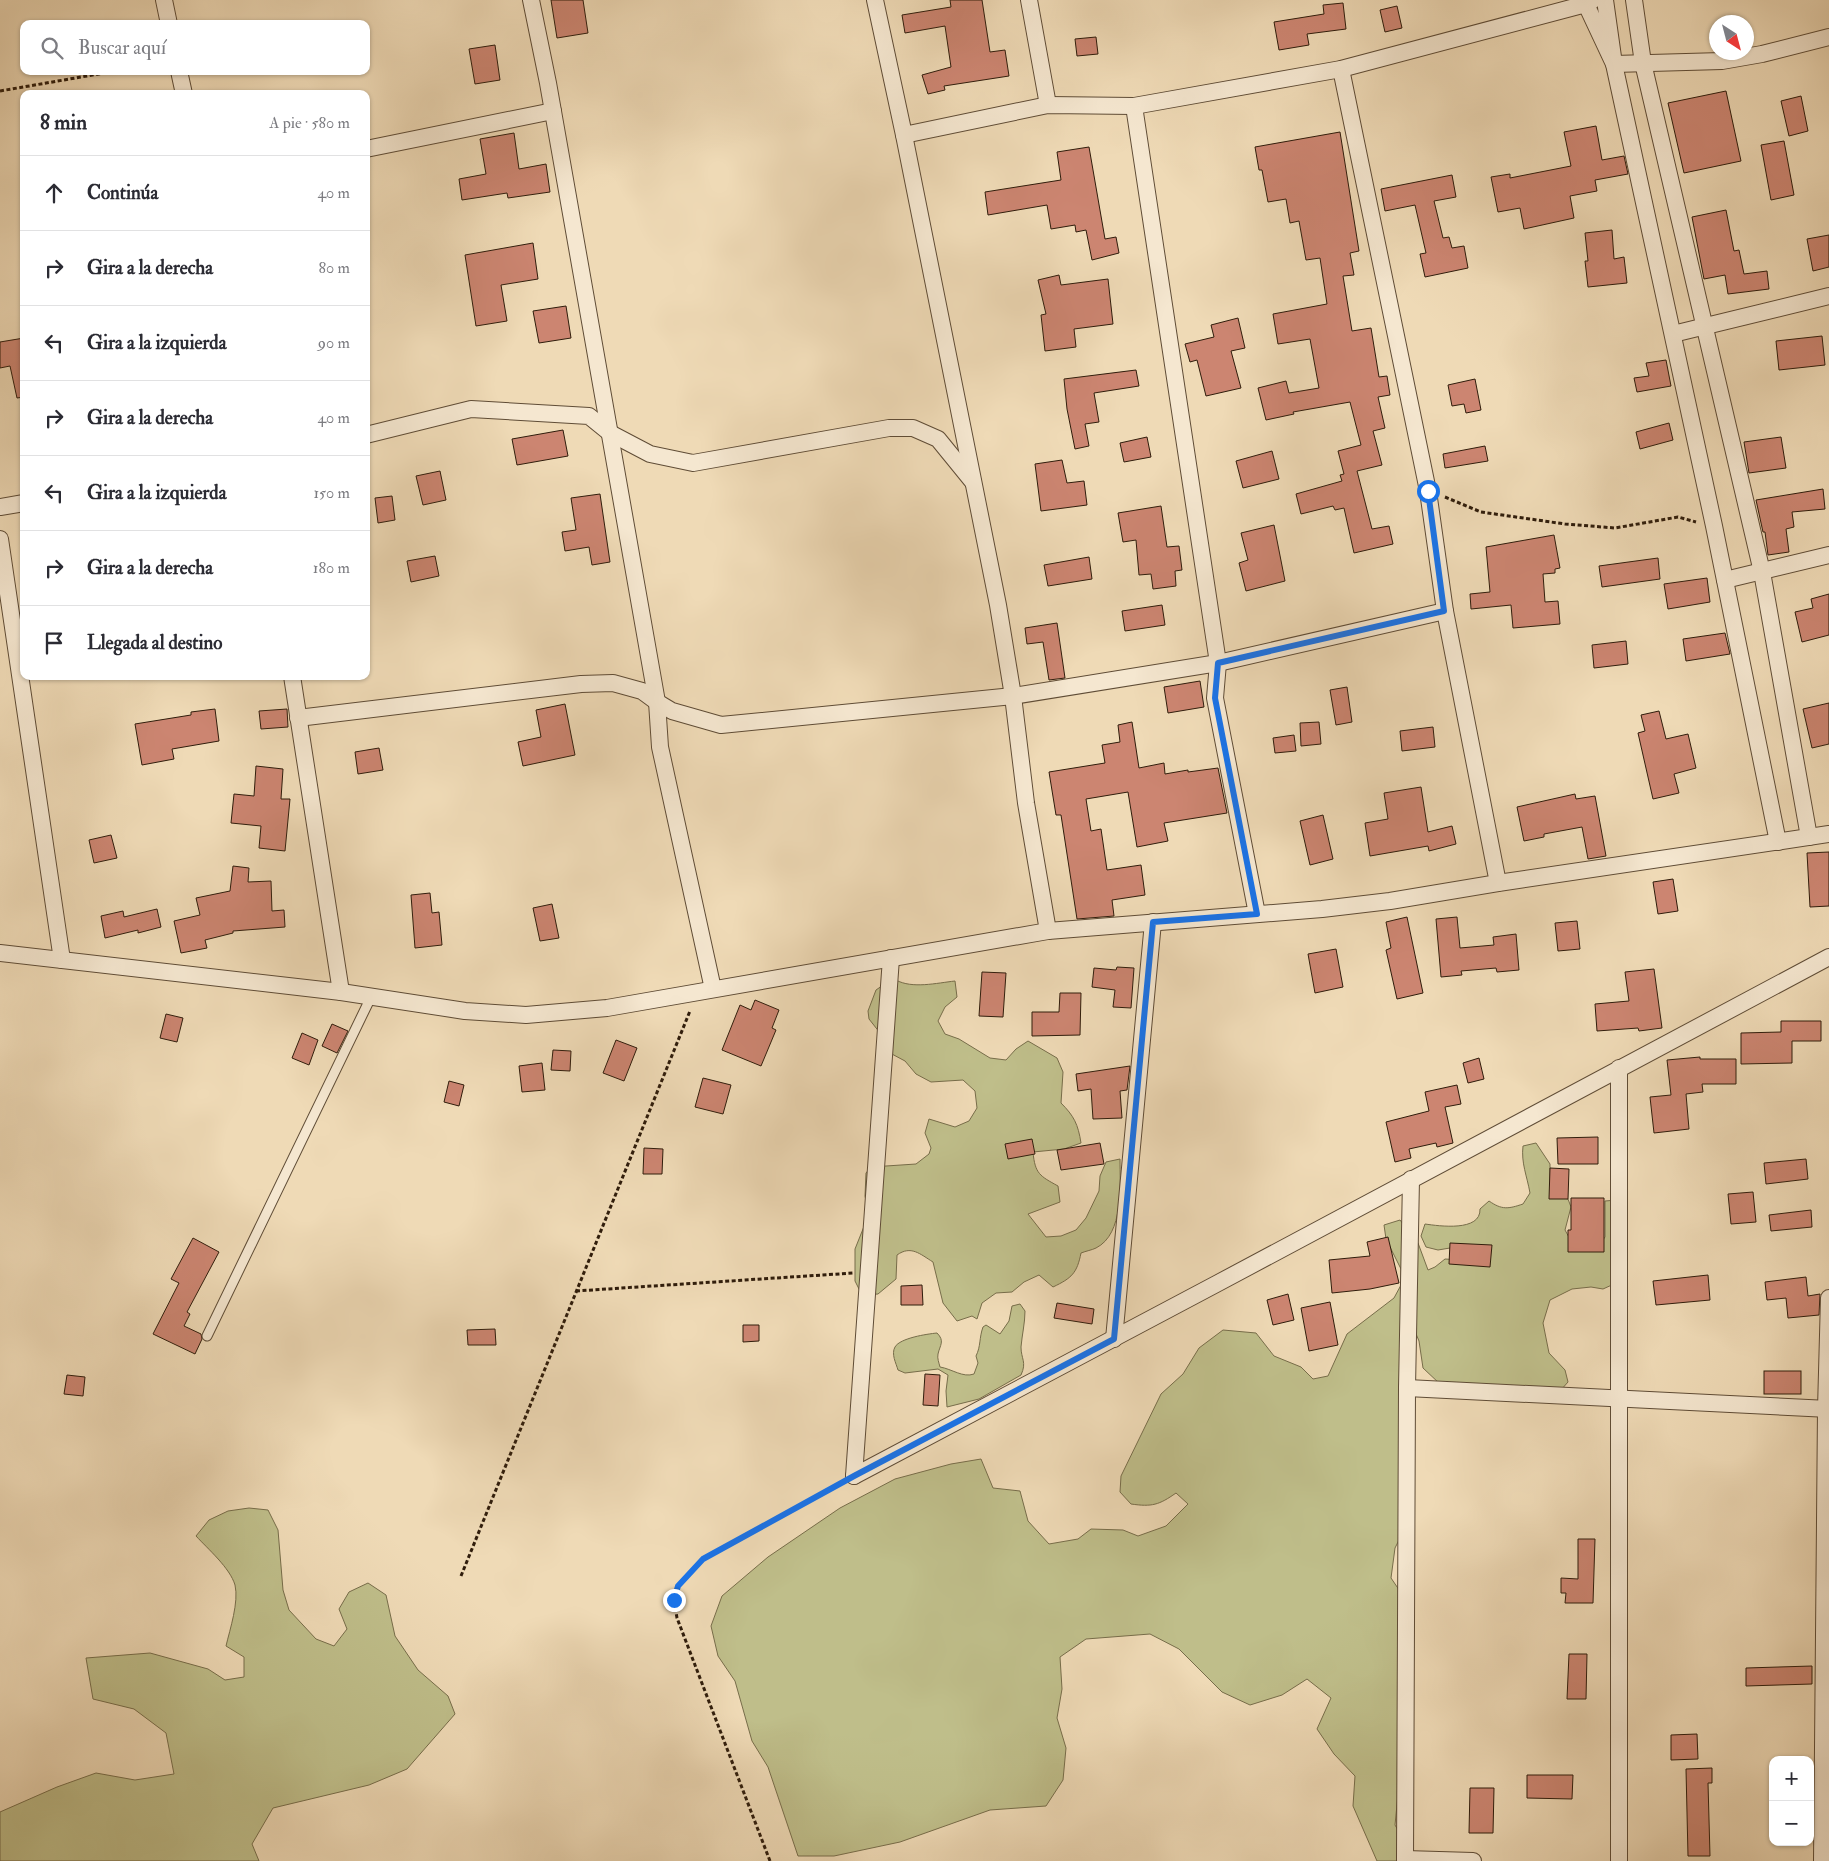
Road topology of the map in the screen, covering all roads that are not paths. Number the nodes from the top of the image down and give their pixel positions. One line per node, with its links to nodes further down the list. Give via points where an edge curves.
1 (164, 0): 8 (street)
2 (532, 0): 17 (street)
3 (875, 0): 18 (street)
4 (1029, 0): 15 (street)
5 (1605, 0): 11 (street)
6 (1634, 0): 10 (street)
7 (1588, 2): 11 (street); 12 (street)
8 (168, 20)
9 (1829, 37): 10 (street, via 1722,61)
10 (1644, 63): 11 (street); 21 (street)
11 (1614, 64): 22 (street)
12 (1341, 69): 16 (street); 32 (street, via 1428,491)
13 (180, 75): 14 (street)
14 (183, 90)
15 (1048, 105): 16 (street); 18 (street)
16 (1134, 106): 33 (street)
17 (553, 111): 19 (street); 23 (street)
18 (904, 134): 25 (street)
19 (370, 148)
20 (1829, 296): 21 (street)
21 (1704, 325): 22 (street); 30 (street)
22 (1672, 334): 31 (street)
23 (610, 433): 24 (street, via 589,416 471,410); 25 (street, via 650,454 693,463 888,428 913,428 938,439); 38 (street)
24 (370, 434)
25 (974, 483): 37 (street)
26 (20, 504): 27 (street)
27 (0, 507)
28 (0, 539): 34 (street)
29 (1829, 555): 30 (street)
30 (1762, 572): 31 (street); 41 (street)
31 (1725, 580): 42 (street)
32 (1444, 611): 33 (street); 43 (street)
33 (1218, 663): 37 (street); 44 (street, via 1215,698)
34 (20, 675)
35 (21, 680): 50 (street)
36 (293, 680): 39 (street)
37 (1013, 696): 38 (street, via 721,725); 46 (street, via 1026,803)
38 (657, 702): 39 (street, via 642,691 613,682); 51 (street, via 660,747)
39 (298, 718): 52 (street)
40 (1829, 834): 41 (street)
41 (1809, 837): 42 (street)
42 (1778, 842): 43 (street)
43 (1498, 882): 44 (street, via 1390,901)
44 (1257, 914): 45 (street)
45 (1153, 922): 46 (street); 58 (street)
46 (1048, 931): 49 (street)
47 (0, 953): 50 (street)
48 (1829, 957): 54 (street)
49 (891, 958): 51 (street); 58 (street, via 854,1476)
50 (62, 960): 52 (street)
51 (705, 990): 53 (street, via 607,1008 526,1015)
52 (341, 992): 53 (street)
53 (371, 997): 57 (lane)
54 (1619, 1068): 55 (street); 60 (street)
55 (1410, 1179): 58 (street); 59 (street)
56 (1829, 1298): 61 (street)
57 (207, 1336)
58 (1114, 1339)
59 (1407, 1388): 60 (street); 62 (street)
60 (1620, 1398): 61 (street); 64 (street)
61 (1828, 1409): 65 (street)
62 (1405, 1860): 63 (street)
63 (1473, 1861)
64 (1619, 1861)
65 (1822, 1861)

